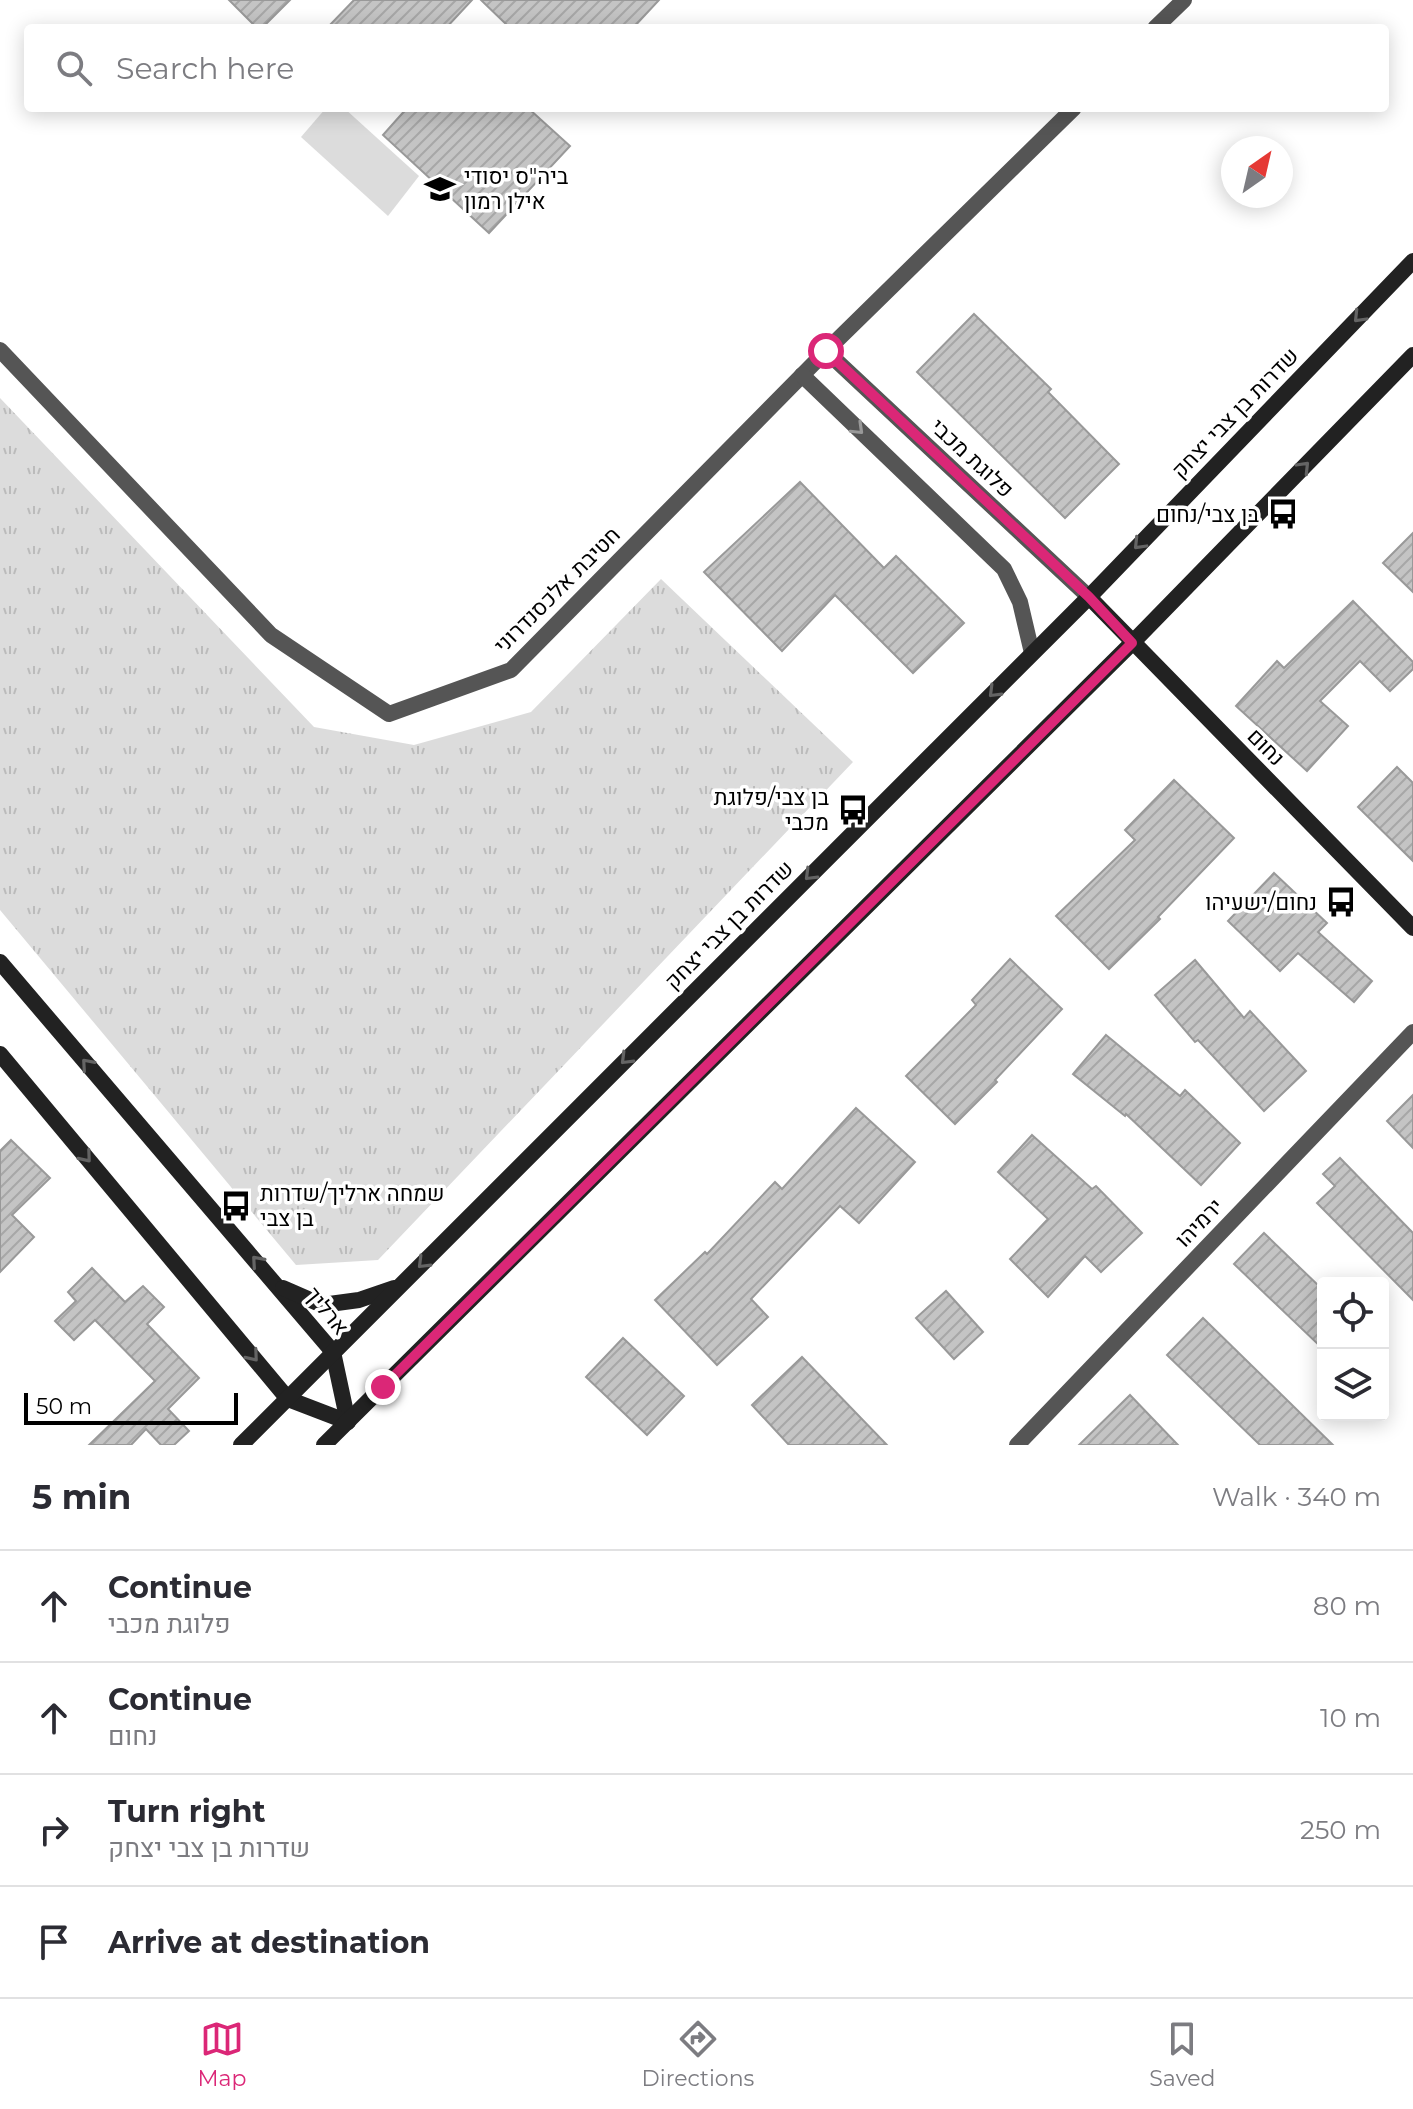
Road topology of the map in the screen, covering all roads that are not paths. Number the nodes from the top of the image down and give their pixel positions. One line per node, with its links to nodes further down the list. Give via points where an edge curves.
1 (1184, 0): 2 (street)
2 (1159, 24)
3 (1070, 112): 6 (street, חטיבת אלכסנדרוני)
4 (1413, 261): 9 (main road, שדרות בן צבי יצחק, one-way to 9)
5 (0, 350): 8 (street, חטיבת אלכסנדרוני, via 271,635 389,714 511,670)
6 (826, 351): 8 (street, חטיבת אלכסנדרוני); 9 (street, פלוגת מכבי)
7 (1413, 355): 10 (main road, one-way to 7)
8 (802, 375): 11 (street, one-way to 11, via 1004,569 1020,602)
9 (1089, 597): 10 (main road, נחום); 11 (main road, שדרות בן צבי יצחק)
10 (1132, 643): 12 (main road, נחום); 20 (main road)
11 (1032, 653): 16 (main road, שדרות בן צבי יצחק, one-way to 16)
12 (1413, 928)
13 (0, 962): 17 (main road, ארליך, one-way to 13)
14 (1413, 1032): 23 (street, ירמיהו)
15 (0, 1054): 19 (main road, one-way to 19)
16 (399, 1286): 17 (main road, via 359,1300 322,1305); 18 (main road, שדרות בן צבי יצחק)
17 (279, 1287): 18 (main road, ארליך)
18 (333, 1352): 19 (main road, שדרות בן צבי יצחק); 20 (main road, ארליך)
19 (288, 1399): 20 (main road); 21 (main road, שדרות בן צבי יצחק)
20 (348, 1422): 22 (main road)
21 (241, 1445)
22 (324, 1445)
23 (1017, 1445)

